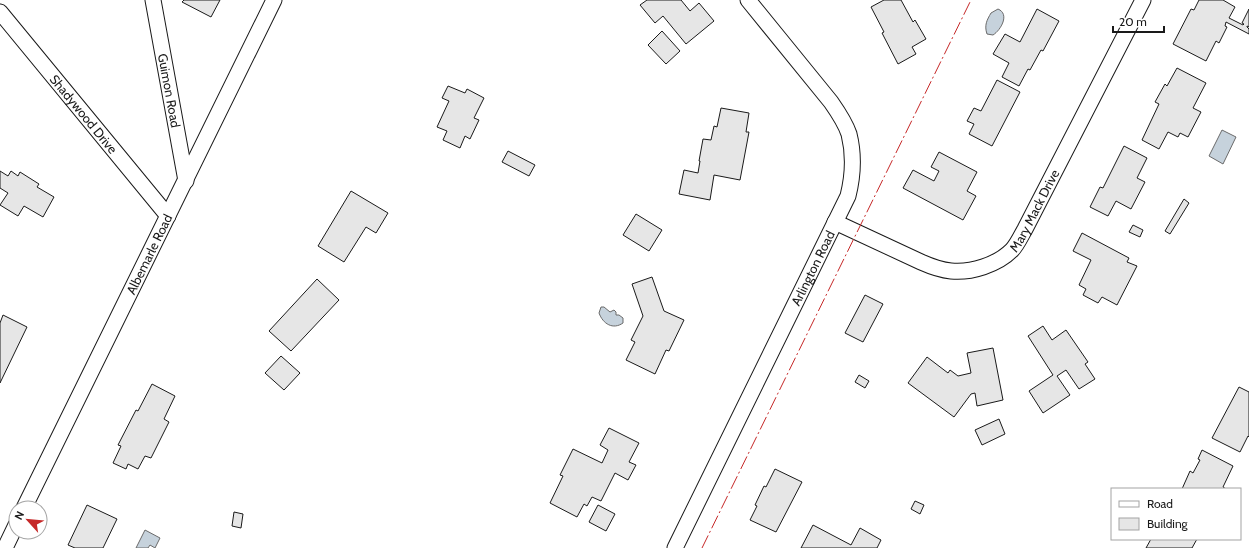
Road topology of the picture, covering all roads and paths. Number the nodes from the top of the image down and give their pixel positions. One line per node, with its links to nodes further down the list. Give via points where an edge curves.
1 (152, 0): 6 (street, Guimon Road)
2 (274, 0): 6 (street, Albemarle Road)
3 (748, 0): 8 (street, Arlington Road, via 831,102 848,134 852,180 848,196)
4 (1143, 0): 8 (street, Mary Mack Drive, via 1025,229 1011,251 999,260 984,267 951,271 921,262)
5 (0, 12): 7 (street, Shadywood Drive)
6 (186, 181): 7 (street, Albemarle Road)
7 (168, 216): 9 (street, Albemarle Road)
8 (835, 222): 10 (street, Arlington Road)
9 (28, 500)
10 (675, 548)

